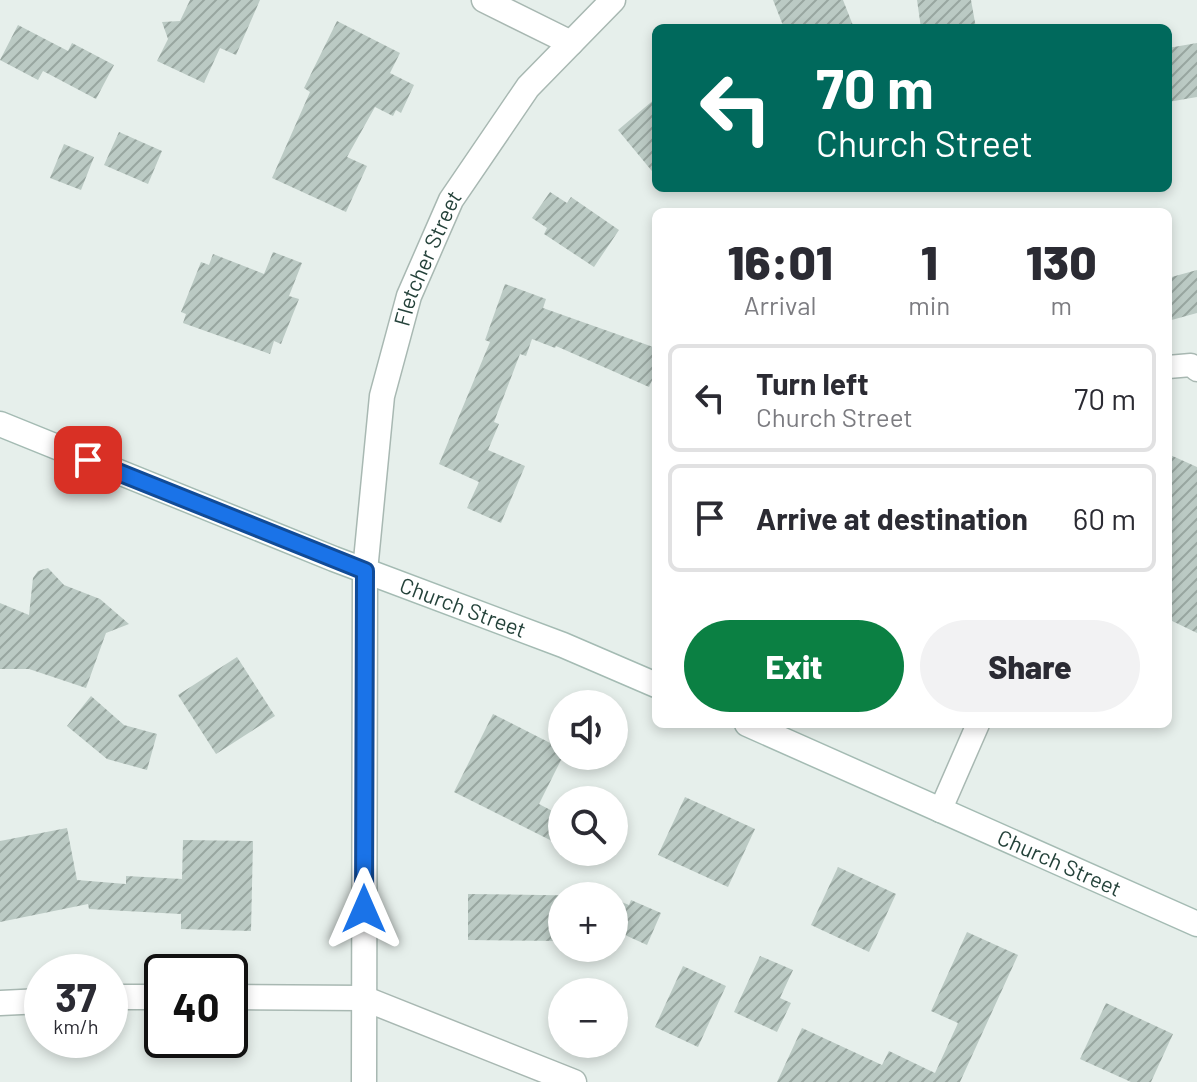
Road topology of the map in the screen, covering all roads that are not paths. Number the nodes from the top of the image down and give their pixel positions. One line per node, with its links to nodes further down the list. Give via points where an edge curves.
1 (484, 0): 3 (street)
2 (613, 0): 3 (street, Fletcher Street)
3 (571, 43): 7 (street, Fletcher Street, via 528,87 451,200 409,296 382,396)
4 (1195, 362): 5 (lane)
5 (1172, 366)
6 (0, 424): 7 (street, Church Street)
7 (365, 571): 8 (street, Church Street); 14 (street, Fletcher Street)
8 (652, 683)
9 (756, 728): 11 (street, Church Street)
10 (976, 728): 11 (lane)
11 (940, 811): 12 (street, Church Street)
12 (1197, 924)
13 (248, 997): 14 (street)
14 (363, 998): 17 (street, Fletcher Street); 18 (street)
15 (24, 1002): 16 (street)
16 (0, 1003)
17 (364, 1082)
18 (574, 1082)

